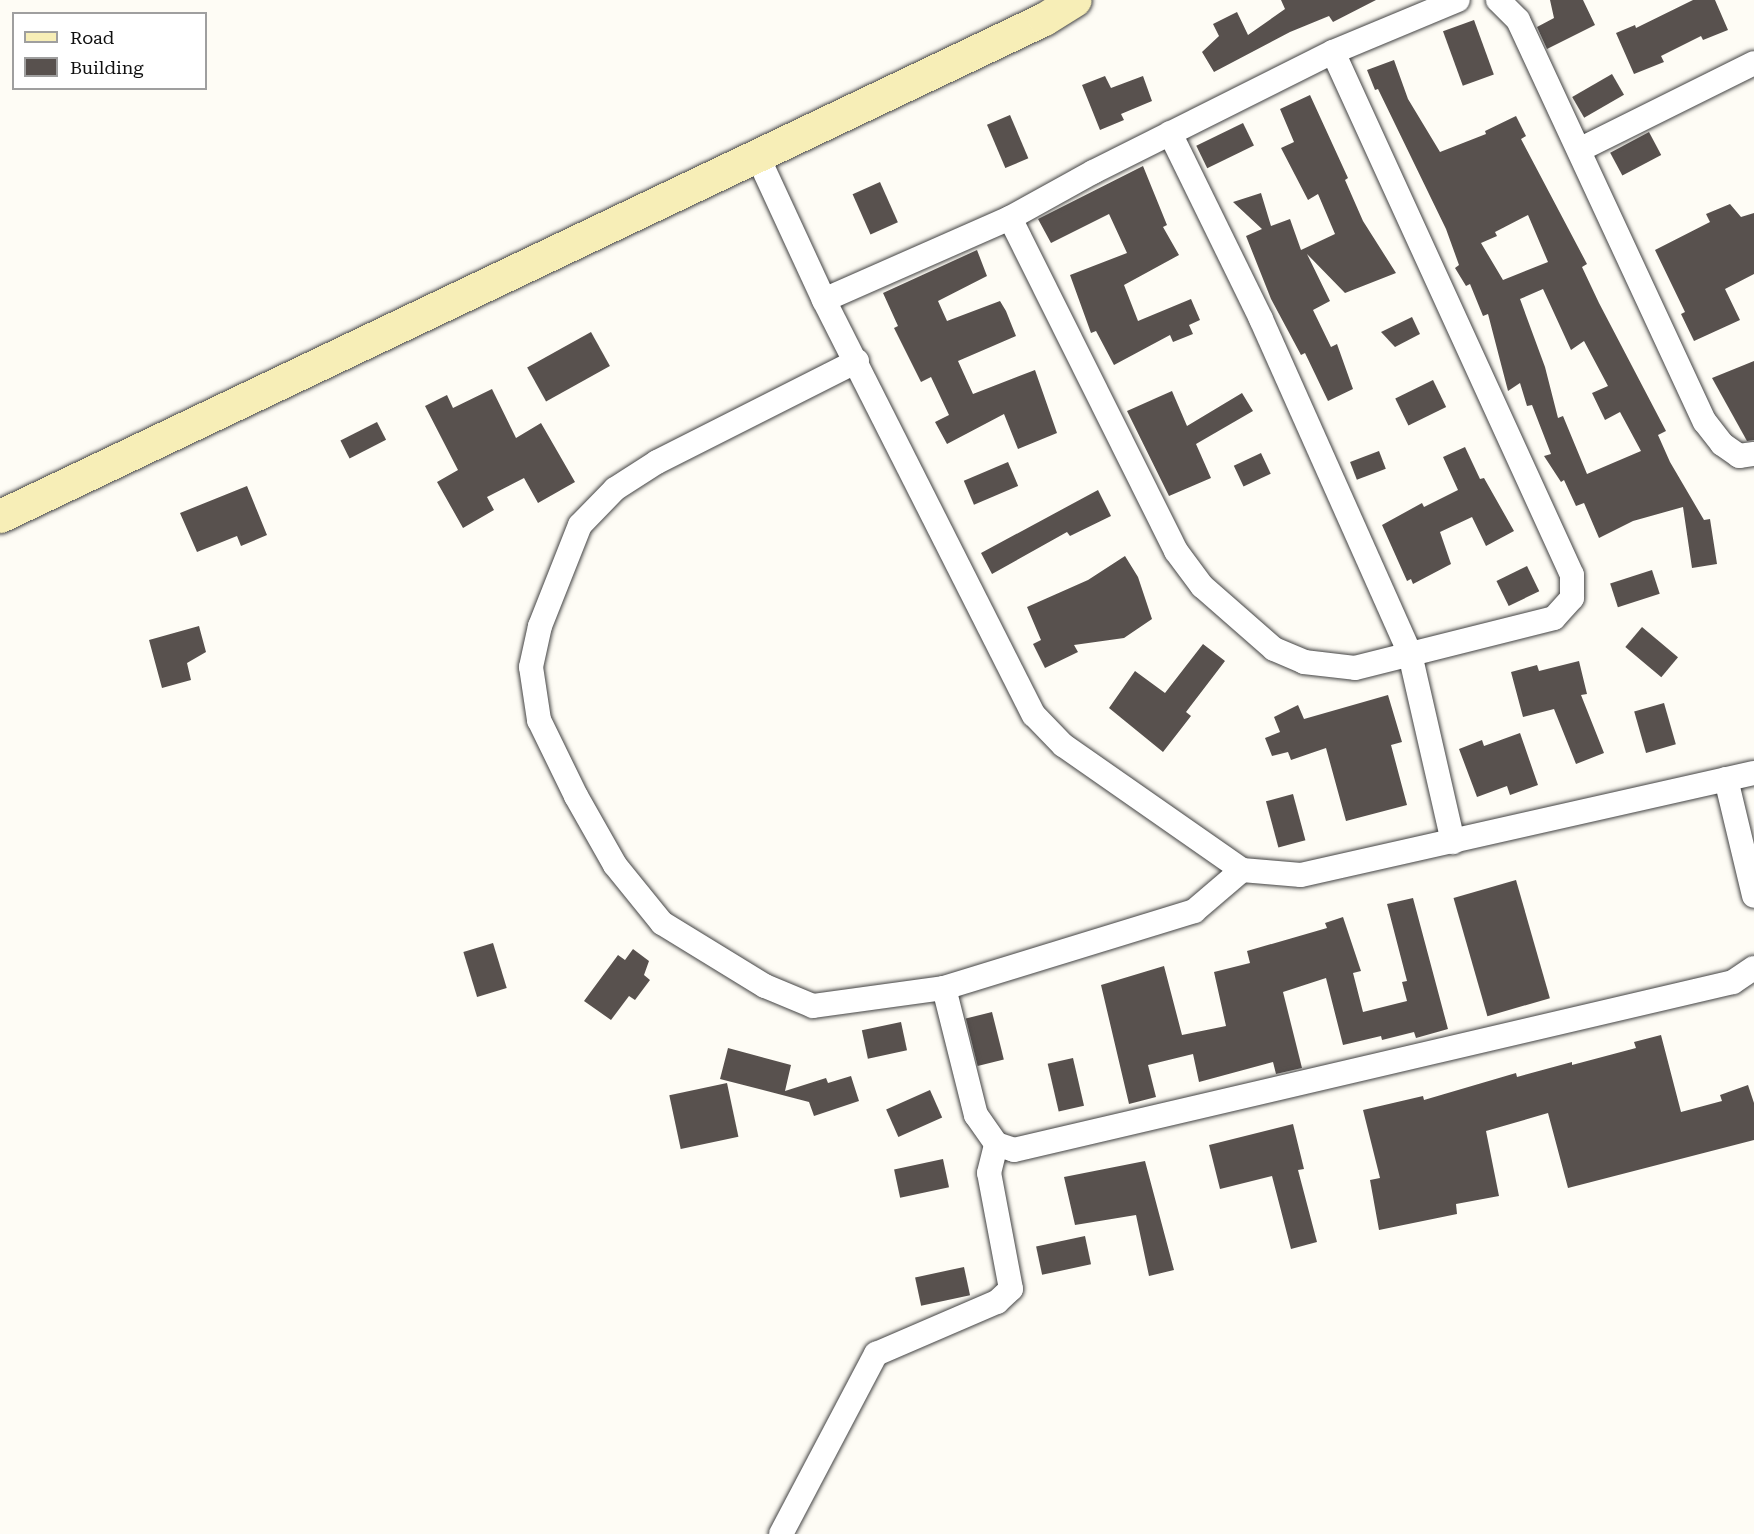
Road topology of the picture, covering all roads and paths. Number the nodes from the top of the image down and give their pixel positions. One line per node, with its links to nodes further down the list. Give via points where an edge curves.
1 (1074, 0): 8 (street, via 1044,19)
2 (1458, 0): 4 (street)
3 (1498, 0): 7 (street, via 1518,20)
4 (1333, 52): 6 (street); 14 (street, via 1574,585 1566,608 1554,618)
5 (1754, 63): 7 (street)
6 (1170, 134): 9 (street); 14 (street, via 1262,319)
7 (1579, 150): 12 (street, via 1705,422 1722,444 1739,456)
8 (757, 155): 10 (street); 13 (street)
9 (1011, 218): 10 (street); 14 (street, via 1176,551 1202,586 1275,649 1304,662 1355,668)
10 (824, 300): 11 (street)
11 (857, 361): 18 (street, via 1034,715 1063,745); 21 (street, via 657,462 615,489 580,525 540,626 531,667 539,720 576,796 615,865 662,923 765,986 813,1006)
12 (1754, 454)
13 (0, 516)
14 (1410, 654): 17 (street)
15 (1754, 773): 16 (street)
16 (1726, 779): 17 (street); 19 (street)
17 (1453, 842): 18 (street, via 1301,875)
18 (1242, 870): 21 (street, via 1194,911)
19 (1754, 896)
20 (1754, 968): 22 (street, via 1733,982 1040,1147 1014,1150)
21 (944, 988): 22 (street, via 976,1115)
22 (996, 1144): 23 (street, via 989,1173 1011,1289 997,1302 876,1354)
23 (781, 1534)

